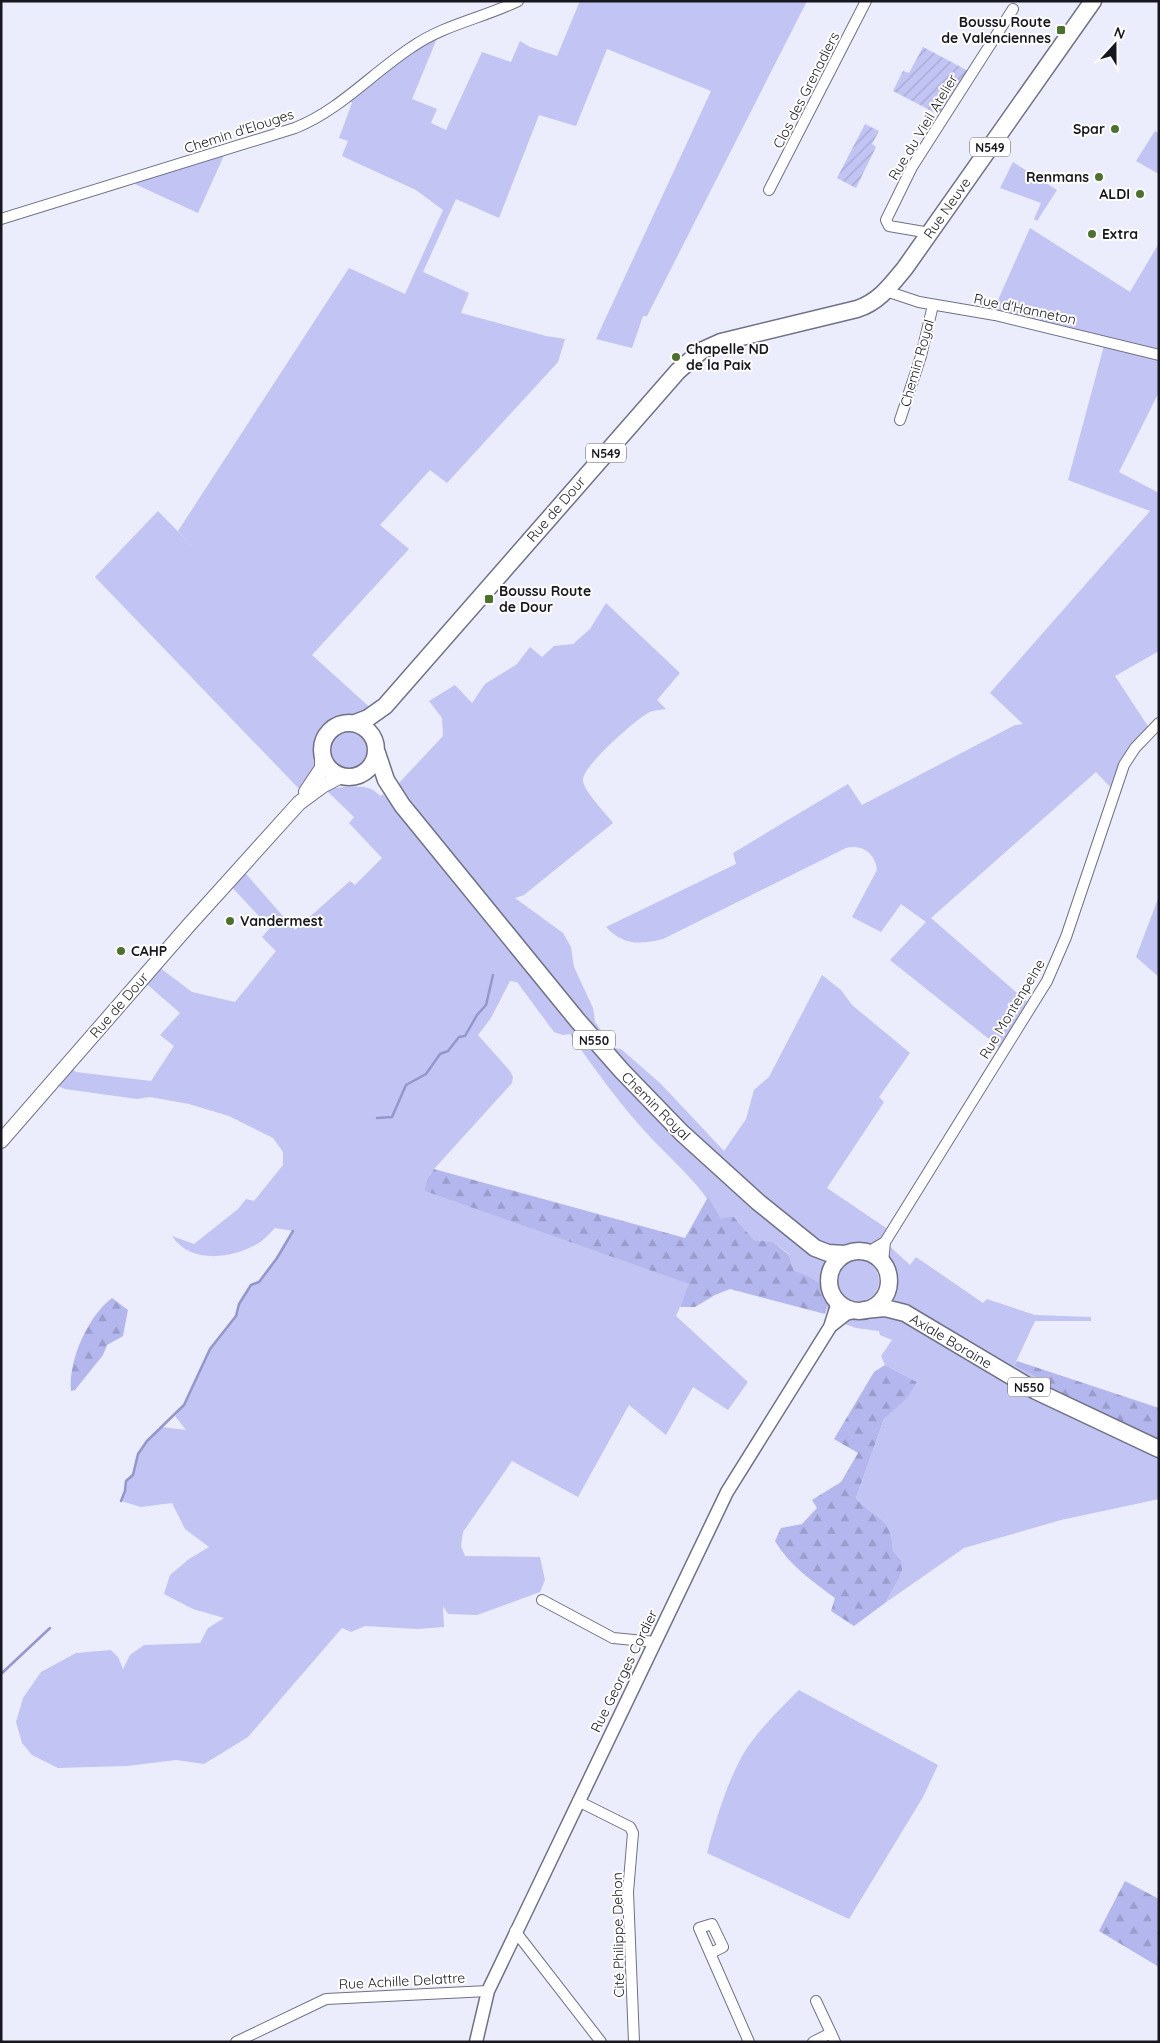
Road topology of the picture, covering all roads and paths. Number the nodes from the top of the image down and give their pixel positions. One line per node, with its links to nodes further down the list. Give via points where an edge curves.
1 (518, 1): 6 (street, Chemin d'Elouges, via 440,31 413,46 330,110 301,126)
2 (866, 1): 5 (street, Clos des Grenadiers)
3 (1093, 1): 7 (main road, Rue Neuve / N549)
4 (1013, 9): 7 (street, Rue du Vieil Atelier, via 912,167 886,220 889,226)
5 (769, 190)
6 (1, 219)
7 (930, 233): 8 (main road, Rue Neuve / N549)
8 (886, 291): 9 (street, Rue d'Hanneton, via 900,298); 12 (main road, Rue de Dour / N549, via 870,305 721,342 692,358)
9 (933, 305): 10 (street, Rue d'Hanneton, via 1000,316); 11 (street, Chemin Royal, via 921,356)
10 (1159, 355)
11 (900, 420)
12 (385, 706): 13 (main road, Rue de Dour / N549); 15 (main road, Rue de Dour)
13 (355, 723): 15 (main road, via 368,729); 16 (main road, via 339,724 332,729 326,736)
14 (1159, 723): 21 (street, Rue Montenpeine, via 1124,765 1048,981)
15 (376, 747): 17 (main road, via 371,767 358,776); 19 (main road, Chemin Royal / N550, via 386,780)
16 (322, 752): 17 (main road, via 328,767); 18 (main road, via 322,768 318,777)
17 (345, 777): 18 (main road, via 322,786); 19 (main road, Chemin Royal / N550, via 373,782)
18 (299, 803): 20 (main road, Rue de Dour)
19 (402, 806): 22 (main road, Chemin Royal / N550, via 622,1072 717,1166)
20 (1, 1141)
21 (885, 1242): 23 (street, Rue Montenpeine); 25 (street, Rue Montenpeine)
22 (815, 1248): 24 (main road, Chemin Royal / N550); 26 (main road, Chemin Royal / N550)
23 (868, 1252): 24 (main road); 25 (main road)
24 (845, 1254): 26 (main road)
25 (883, 1262): 27 (main road, via 889,1280)
26 (829, 1274): 28 (main road, via 830,1289)
27 (888, 1289): 29 (main road, via 879,1303); 30 (main road, Axiale Boraine / N550)
28 (838, 1302): 29 (main road); 31 (street, Rue Georges Cordier)
29 (861, 1310): 30 (main road, Axiale Boraine / N550, via 885,1308); 31 (street, Rue Georges Cordier, via 846,1314)
30 (904, 1313): 32 (main road, Axiale Boraine / N550, via 1036,1391)
31 (830, 1327): 34 (street, Rue Georges Cordier, via 727,1492)
32 (1159, 1449)
33 (542, 1600): 34 (street, via 613,1638)
34 (654, 1642): 35 (street, Rue Georges Cordier)
35 (578, 1801): 36 (street, Rue Georges Cordier); 44 (street, Cité Philippe Dehon, via 630,1826 633,1833 628,1892)
36 (515, 1931): 38 (street, Rue Georges Cordier); 43 (street)
37 (710, 1953): 45 (street)
38 (488, 1991): 41 (street, Rue Achille Delattre, via 326,1999); 42 (street, Rue Georges Cordier)
39 (816, 2001): 40 (street)
40 (833, 2038): 46 (street)
41 (236, 2042)
42 (476, 2042)
43 (601, 2042)
44 (634, 2042)
45 (749, 2042)
46 (813, 2042)

